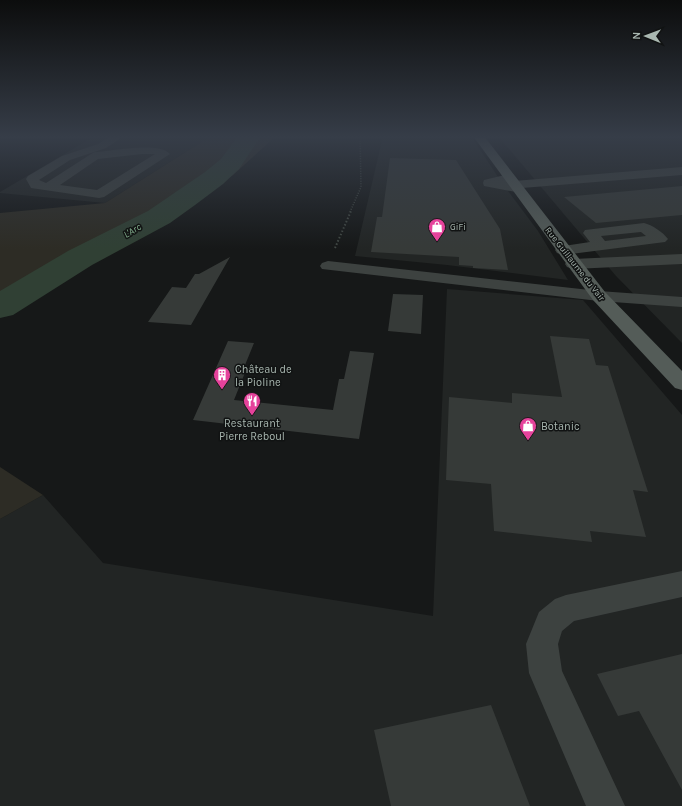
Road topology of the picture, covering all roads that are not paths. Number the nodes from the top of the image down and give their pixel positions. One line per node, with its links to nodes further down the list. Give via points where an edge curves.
1 (41, 174): 8 (street, via 32,179 36,185)
2 (68, 174): 8 (street)
3 (132, 174): 9 (street, via 99,194)
4 (505, 174): 7 (main road, Rue Guillaume du Vair)
5 (648, 174): 7 (street)
6 (94, 183): 9 (street)
7 (513, 184): 11 (main road, Rue Guillaume du Vair)
8 (48, 187): 9 (street)
9 (81, 192)
10 (601, 245): 11 (street)
11 (563, 250): 13 (main road, Rue Guillaume du Vair)
12 (682, 259): 13 (street)
13 (573, 264): 15 (main road, Rue Guillaume du Vair)
14 (328, 266): 15 (street)
15 (599, 296): 16 (street); 17 (main road, Rue Guillaume du Vair)
16 (682, 302)
17 (682, 383)
18 (682, 584): 19 (street, via 566,609 550,622 542,644 546,673)
19 (606, 806)

